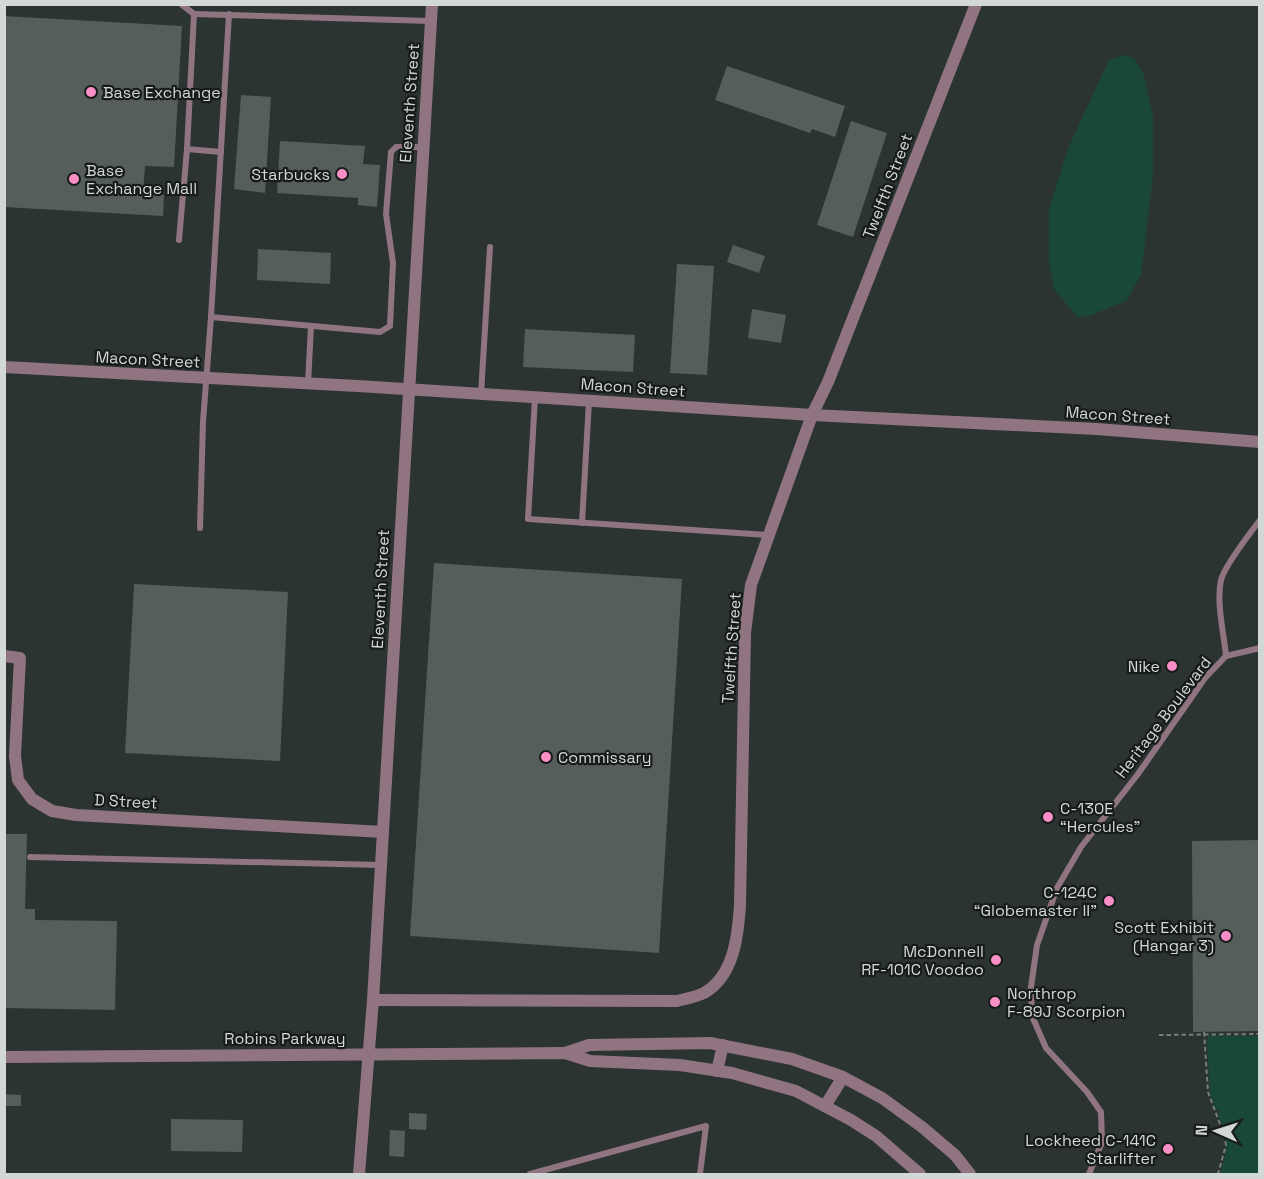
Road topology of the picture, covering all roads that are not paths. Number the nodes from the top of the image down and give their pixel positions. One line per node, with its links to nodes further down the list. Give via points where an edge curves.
1 (181, 4): 4 (lane)
2 (432, 4): 6 (street, Eleventh Street)
3 (976, 4): 21 (street, Twelfth Street)
4 (194, 14): 5 (lane); 8 (lane)
5 (229, 14): 6 (lane); 9 (lane)
6 (431, 21): 7 (street, Eleventh Street)
7 (423, 147): 13 (lane, via 396,147 391,152 386,214 393,263 390,326 380,332); 17 (street, Eleventh Street)
8 (187, 149): 9 (lane); 10 (lane)
9 (221, 152): 12 (lane)
10 (179, 240)
11 (490, 247): 18 (lane)
12 (211, 317): 13 (lane); 15 (lane)
13 (310, 326): 16 (lane)
14 (4, 367): 15 (street, Macon Street)
15 (207, 379): 16 (street, Macon Street); 25 (lane)
16 (308, 384): 17 (street, Macon Street)
17 (408, 389): 18 (street, Macon Street); 30 (street, Eleventh Street)
18 (481, 394): 19 (street, Macon Street)
19 (535, 397): 20 (street, Macon Street); 24 (lane, via 528,519)
20 (589, 401): 21 (street, Macon Street); 24 (lane)
21 (812, 415): 22 (street, Macon Street, via 1097,429); 26 (street, Twelfth Street)
22 (1260, 442)
23 (1260, 520): 29 (lane, via 1221,579)
24 (582, 523): 26 (lane)
25 (200, 528)
26 (769, 535): 33 (street, Twelfth Street, via 751,585 745,633 740,905 738,933 723,975 704,993 677,1001)
27 (1260, 648): 29 (lane, Heritage Boulevard)
28 (4, 656): 30 (street, D Street, via 20,658 15,756 18,780 32,799 52,811)
29 (1226, 656): 46 (lane, Heritage Boulevard, via 1205,678 1081,847 1058,888 1037,945 1031,987 1032,1016 1046,1048 1101,1112 1102,1143)
30 (383, 832): 32 (street, Eleventh Street)
31 (30, 857): 32 (lane)
32 (381, 865): 33 (street, Eleventh Street)
33 (373, 1000): 36 (street, Eleventh Street)
34 (723, 1045): 35 (street, Robins Parkway, via 589,1045); 38 (street); 39 (street, Robins Parkway, via 792,1059)
35 (565, 1053): 36 (street, Robins Parkway); 38 (street, Robins Parkway, via 590,1061 680,1065)
36 (369, 1054): 37 (street, Robins Parkway); 41 (street, Eleventh Street)
37 (4, 1057)
38 (717, 1071): 40 (street, Robins Parkway, via 796,1091)
39 (843, 1077): 40 (street); 45 (street, Robins Parkway, via 882,1098 922,1127 955,1155)
40 (825, 1106): 44 (street, Robins Parkway, via 876,1136)
41 (359, 1174)
42 (530, 1174): 43 (lane, via 705,1126)
43 (699, 1174)
44 (920, 1174)
45 (970, 1174)
46 (1089, 1174)

